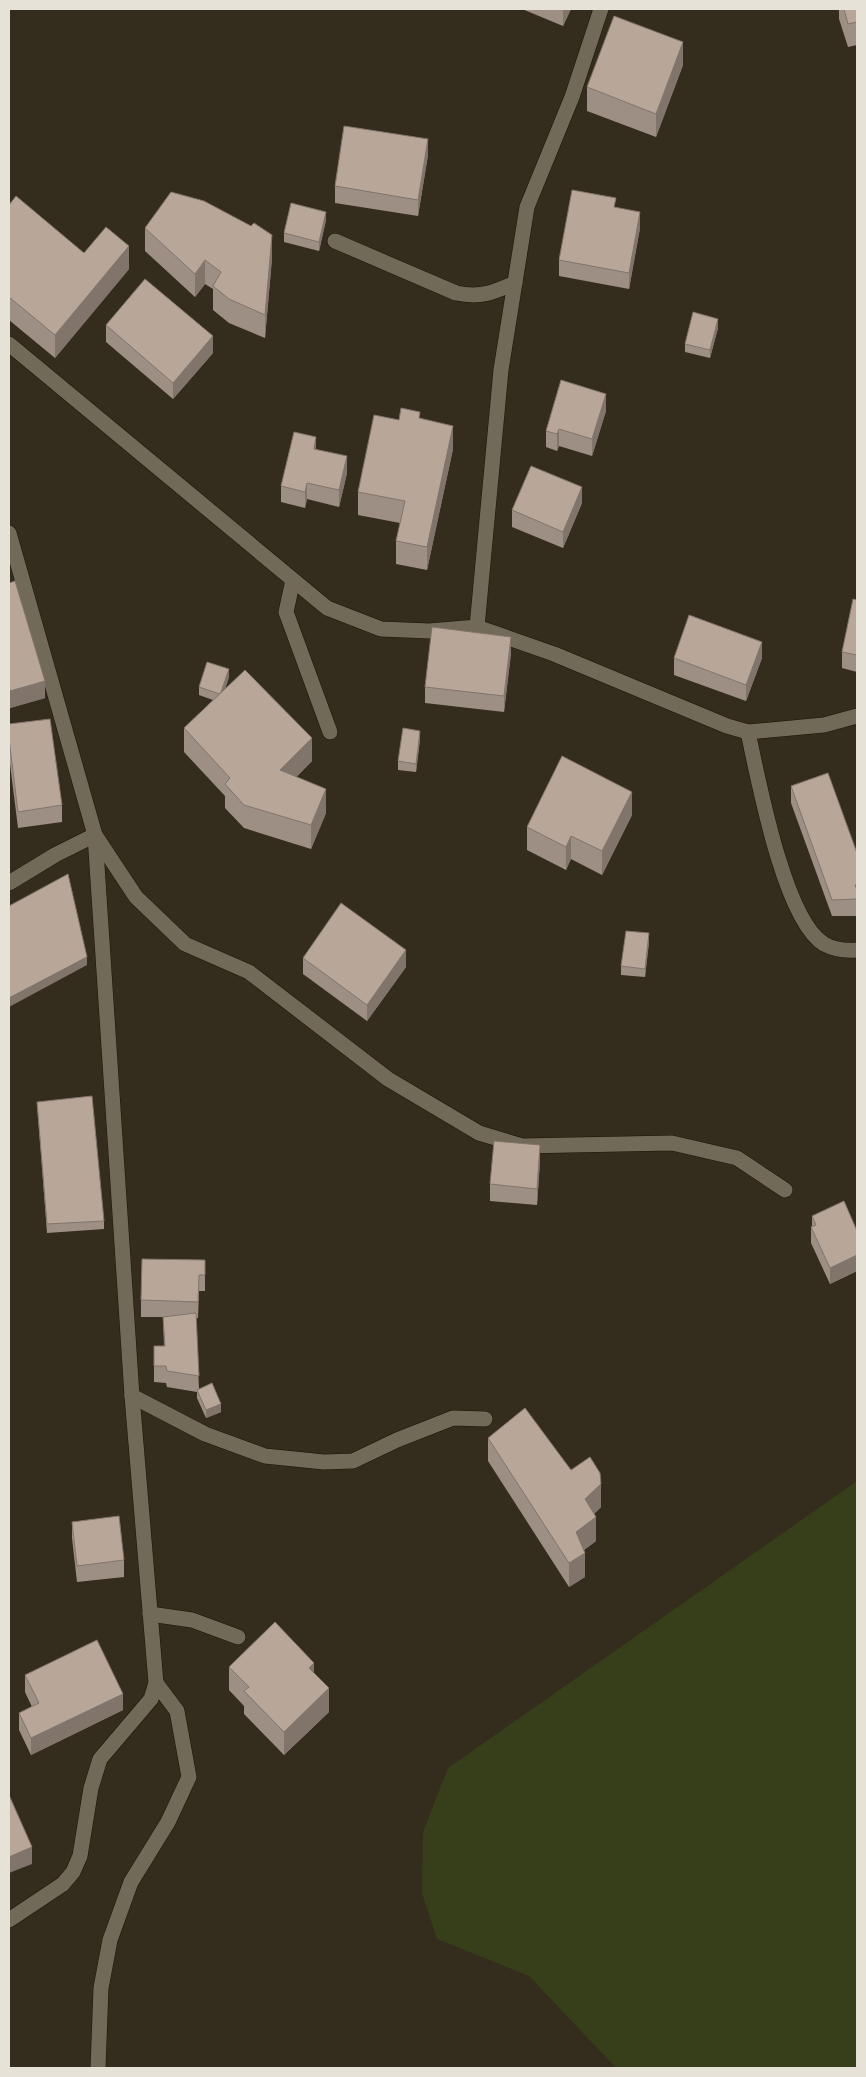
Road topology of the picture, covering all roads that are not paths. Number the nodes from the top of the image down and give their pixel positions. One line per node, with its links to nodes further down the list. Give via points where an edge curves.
1 (600, 9): 3 (street, via 572,98 527,207)
2 (335, 241): 3 (street, via 456,293 472,296 490,294)
3 (515, 283): 7 (street, via 500,370)
4 (9, 344): 6 (street)
5 (9, 532): 11 (street)
6 (293, 580): 7 (street, via 327,608 381,629 429,631); 9 (street, via 286,612)
7 (477, 627): 10 (street, via 554,654)
8 (857, 716): 10 (street, via 824,725)
9 (330, 732)
10 (748, 732): 13 (street, via 771,834 797,911 813,935 824,944 843,951)
11 (95, 835): 12 (street, via 55,854); 14 (street, via 136,897 185,944 249,972 388,1079 479,1133 522,1146 672,1143 737,1158); 15 (street)
12 (9, 883)
13 (857, 950)
14 (785, 1190)
15 (132, 1396): 16 (street, via 206,1434 265,1456 324,1462 354,1461 453,1418); 17 (street)
16 (485, 1419)
17 (150, 1614): 18 (street, via 192,1620); 19 (street)
18 (238, 1636)
19 (156, 1682): 20 (street, via 151,1699 100,1760 91,1788 80,1856 73,1872 63,1884); 21 (street, via 177,1711 188,1777 168,1822 131,1882 110,1940 100,1988)
20 (9, 1920)
21 (98, 2068)

